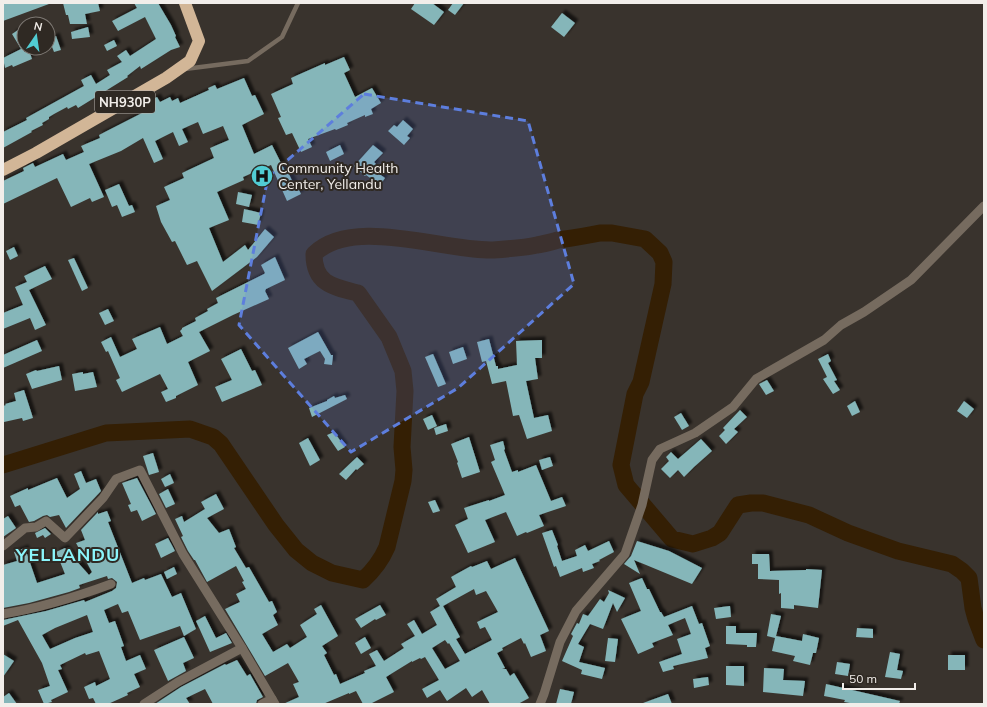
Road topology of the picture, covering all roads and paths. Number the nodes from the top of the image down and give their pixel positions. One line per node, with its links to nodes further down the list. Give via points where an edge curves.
1 (185, 3): 3 (highway, NH930P, via 199,42 190,61)
2 (299, 4): 3 (lane, via 282,37 248,61)
3 (178, 70): 4 (highway, NH930P)
4 (3, 170)
5 (984, 206): 13 (street, via 910,280 824,340 756,379 733,407 695,433 660,449 652,460 642,505 625,554 576,611 560,642)
6 (3, 546): 9 (street, via 25,528 36,527 46,521 65,538 103,498 116,479 140,470 183,554)
7 (111, 584): 8 (street, via 24,611)
8 (3, 614)
9 (242, 648): 10 (street); 11 (street, via 178,682)
10 (273, 701): 12 (street)
11 (144, 704)
12 (262, 704)
13 (540, 704)

